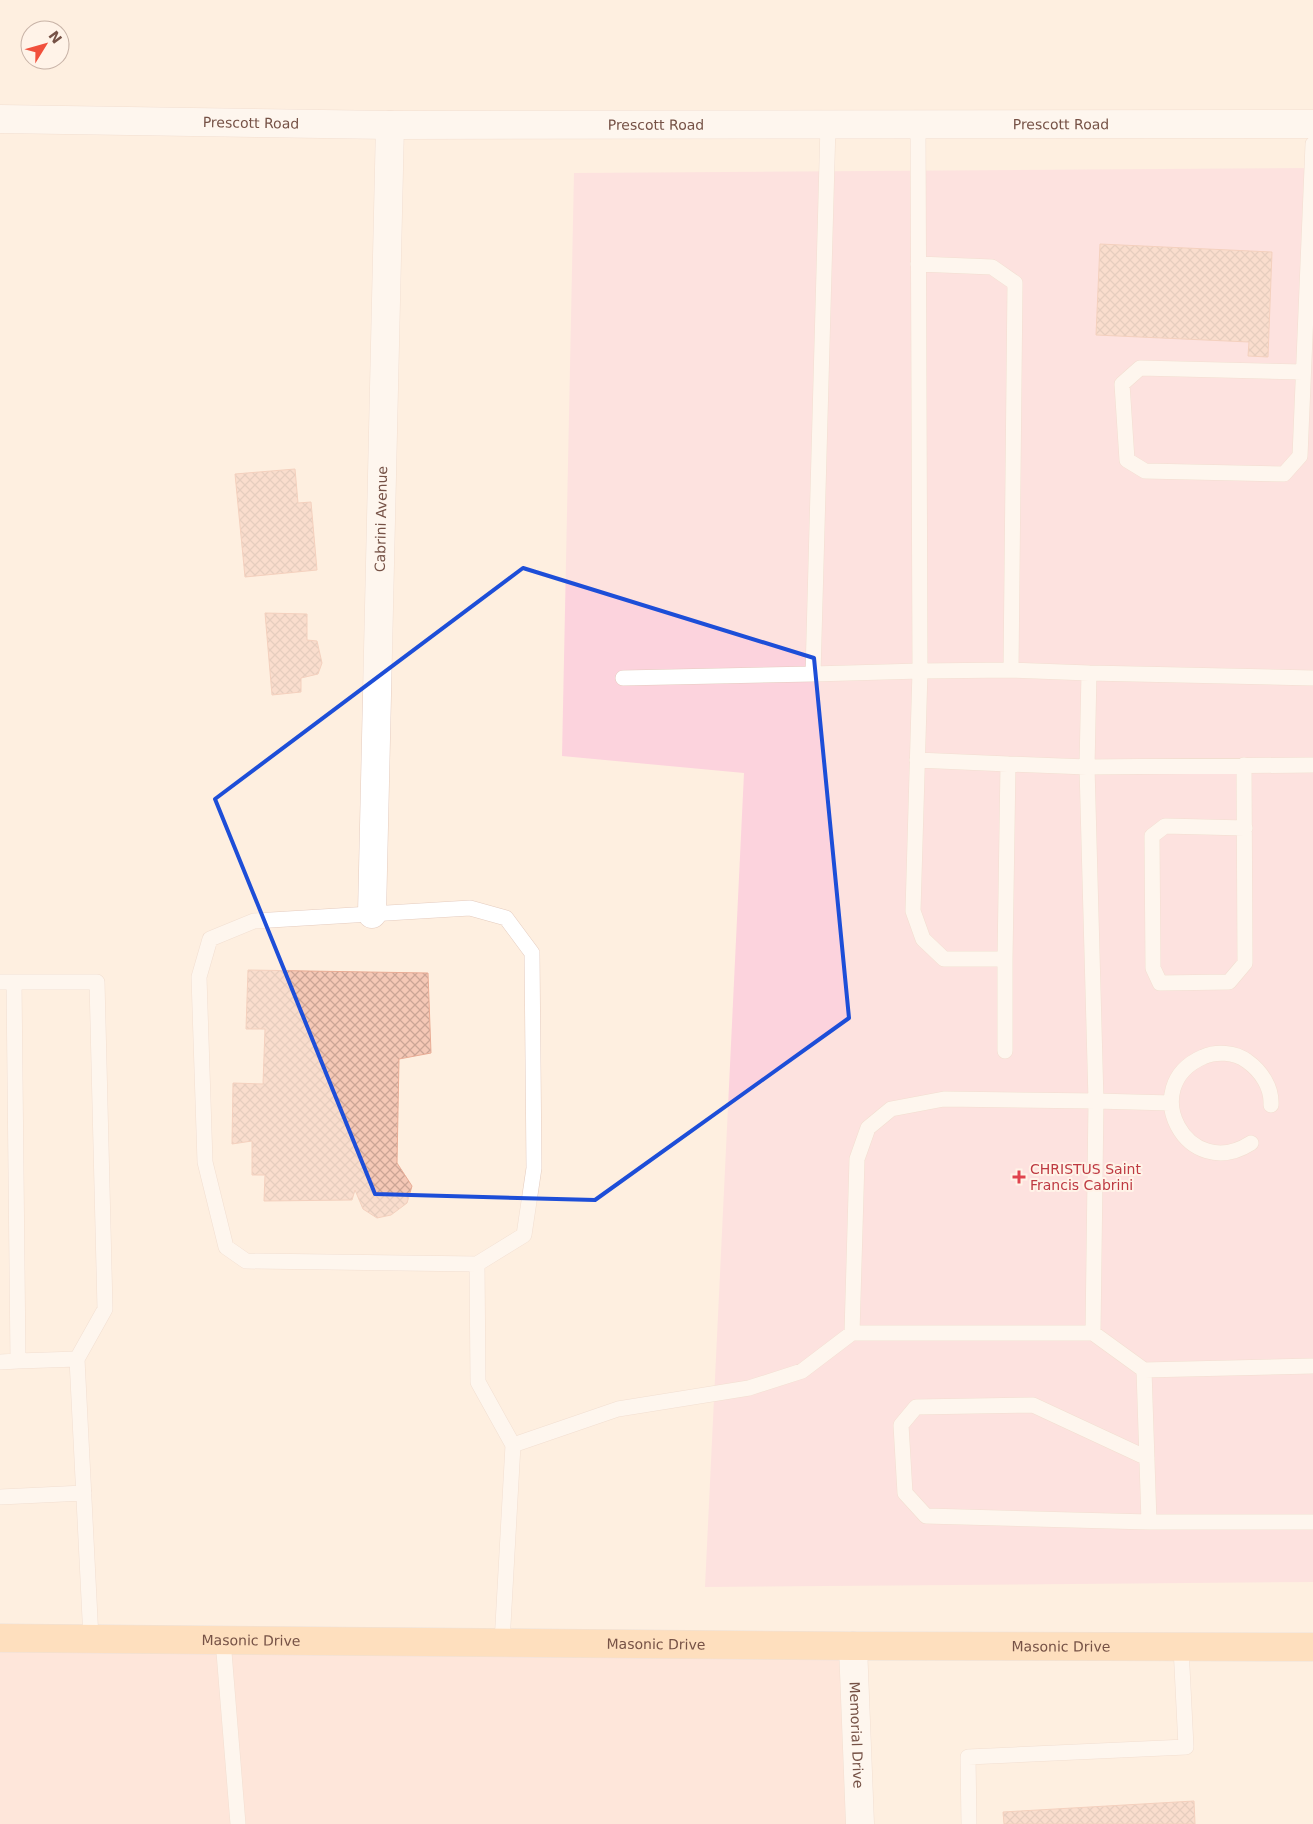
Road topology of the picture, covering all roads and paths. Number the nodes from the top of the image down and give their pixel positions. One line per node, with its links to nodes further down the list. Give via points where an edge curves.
1 (0, 119): 3 (street, Prescott Road)
2 (1313, 124): 5 (street, Prescott Road)
3 (390, 125): 4 (street, Prescott Road); 21 (street, Cabrini Avenue)
4 (828, 125): 5 (street, Prescott Road); 12 (lane)
5 (918, 125): 7 (lane)
6 (1313, 144): 8 (lane)
7 (918, 264): 9 (lane, via 992,266 1015,283); 10 (lane)
8 (1303, 372): 8 (lane, via 1300,456 1284,474 1145,471 1127,460 1122,384 1140,368)
9 (1011, 670): 10 (lane); 11 (lane)
10 (920, 671): 12 (lane); 15 (lane)
11 (1089, 673): 14 (lane); 19 (lane)
12 (813, 674): 13 (lane)
13 (624, 678)
14 (1313, 678)
15 (917, 760): 16 (lane); 22 (lane, via 913,911 924,939 944,959)
16 (1008, 764): 19 (lane); 22 (lane)
17 (1244, 765): 18 (lane); 19 (lane); 20 (lane)
18 (1313, 765)
19 (1087, 767): 25 (lane)
20 (1244, 828): 20 (lane, via 1245,963 1229,982 1160,983 1153,968 1152,836 1165,826)
21 (372, 914): 29 (lane, via 470,908 506,918 532,953 534,1168 524,1235); 29 (lane, via 254,921 210,939 199,977 205,1162 226,1247 246,1261)
22 (1005, 959): 24 (lane)
23 (7, 982): 32 (lane, via 97,982 105,1310); 33 (lane)
24 (1005, 1050)
25 (1096, 1101): 26 (lane); 30 (lane, via 944,1099 890,1108 868,1128 857,1159); 31 (lane)
26 (1171, 1103): 27 (lane, via 1174,1086 1194,1060 1210,1054 1227,1053 1243,1058 1257,1068 1266,1081); 28 (lane, via 1174,1120 1194,1146 1225,1154)
27 (1271, 1105)
28 (1251, 1143)
29 (477, 1264): 37 (lane, via 478,1382)
30 (852, 1333): 31 (lane); 37 (lane, via 802,1371 749,1388 618,1409)
31 (1094, 1333): 36 (lane)
32 (77, 1359): 33 (lane); 39 (lane)
33 (18, 1361): 34 (lane)
34 (0, 1362)
35 (1313, 1366): 36 (lane)
36 (1144, 1370): 38 (lane)
37 (513, 1445): 46 (lane)
38 (1147, 1458): 41 (lane); 41 (lane, via 1033,1405 916,1407 901,1425 905,1493 926,1516)
39 (84, 1493): 40 (lane); 44 (lane)
40 (0, 1497)
41 (1149, 1522): 42 (lane)
42 (1313, 1522)
43 (0, 1638): 44 (main road, Masonic Drive)
44 (92, 1639): 45 (main road, Masonic Drive)
45 (223, 1640): 46 (main road, Masonic Drive); 50 (lane)
46 (502, 1643): 47 (main road, Masonic Drive)
47 (853, 1646): 48 (main road, Masonic Drive); 51 (street, Memorial Drive)
48 (1181, 1647): 49 (main road, Masonic Drive); 52 (lane, via 1186,1747 968,1757)
49 (1313, 1648)
50 (238, 1824)
51 (860, 1824)
52 (969, 1824)

